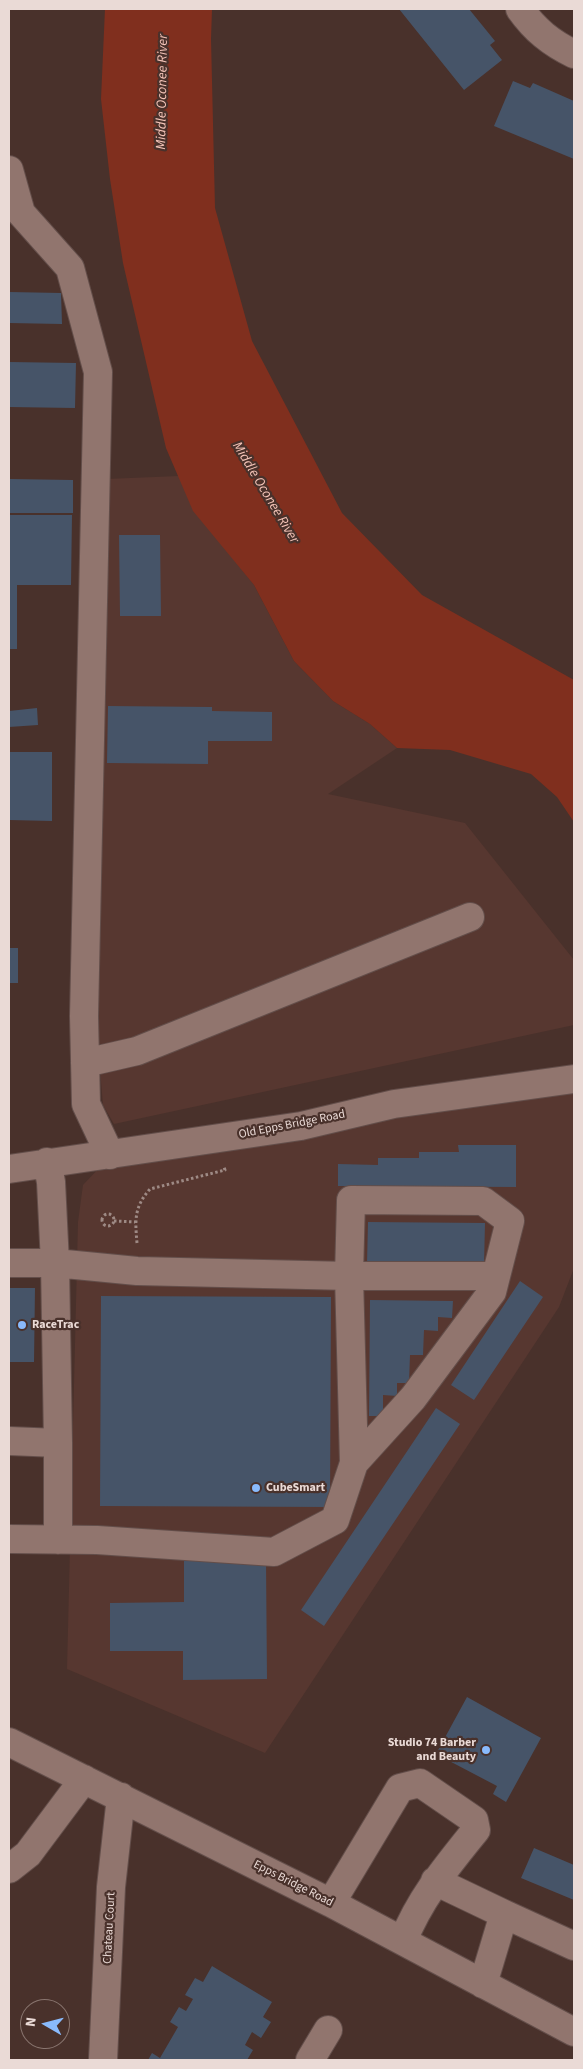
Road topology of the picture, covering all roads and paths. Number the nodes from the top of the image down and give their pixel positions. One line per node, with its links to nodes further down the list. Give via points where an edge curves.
1 (520, 9): 2 (street, via 554,45)
2 (574, 54)
3 (9, 170): 4 (street)
4 (15, 213): 6 (street, via 70,268 98,372)
5 (470, 917): 6 (street, via 137,1051)
6 (85, 1063): 8 (street, via 86,1104)
7 (574, 1079): 8 (street, Old Epps Bridge Road, via 394,1104 302,1126)
8 (110, 1155): 9 (street, Old Epps Bridge Road)
9 (47, 1162): 11 (street, Old Epps Bridge Road); 16 (street)
10 (223, 1162): 13 (path, via 225,1170 150,1189 142,1198)
11 (9, 1169)
12 (114, 1221): 13 (path)
13 (135, 1222): 14 (path)
14 (137, 1244)
15 (9, 1263): 16 (street)
16 (55, 1264): 17 (street, via 137,1271); 20 (street)
17 (349, 1276): 18 (street); 18 (street, via 351,1200 483,1201 510,1221); 21 (street)
18 (496, 1276): 21 (street, via 492,1292 413,1398)
19 (9, 1441): 20 (street)
20 (58, 1443): 23 (street)
21 (354, 1463): 23 (street, via 335,1520 274,1552)
22 (9, 1539): 23 (street)
23 (58, 1540)
24 (9, 1742): 25 (street, Epps Bridge Road)
25 (84, 1778): 26 (street, Epps Bridge Road); 27 (street, via 28,1854)
26 (121, 1797): 29 (street, Epps Bridge Road); 36 (street, Chateau Court, via 112,1887)
27 (9, 1869)
28 (436, 1881): 29 (street, via 476,1830 474,1820 420,1783 400,1788); 30 (street); 31 (street, via 413,1915)
29 (331, 1903): 31 (street, Epps Bridge Road)
30 (504, 1914): 32 (street); 33 (street)
31 (403, 1940): 33 (street, Epps Bridge Road)
32 (574, 1946)
33 (483, 1984): 35 (street, Epps Bridge Road)
34 (328, 2030): 37 (street)
35 (574, 2032)
36 (103, 2060)
37 (310, 2060)

